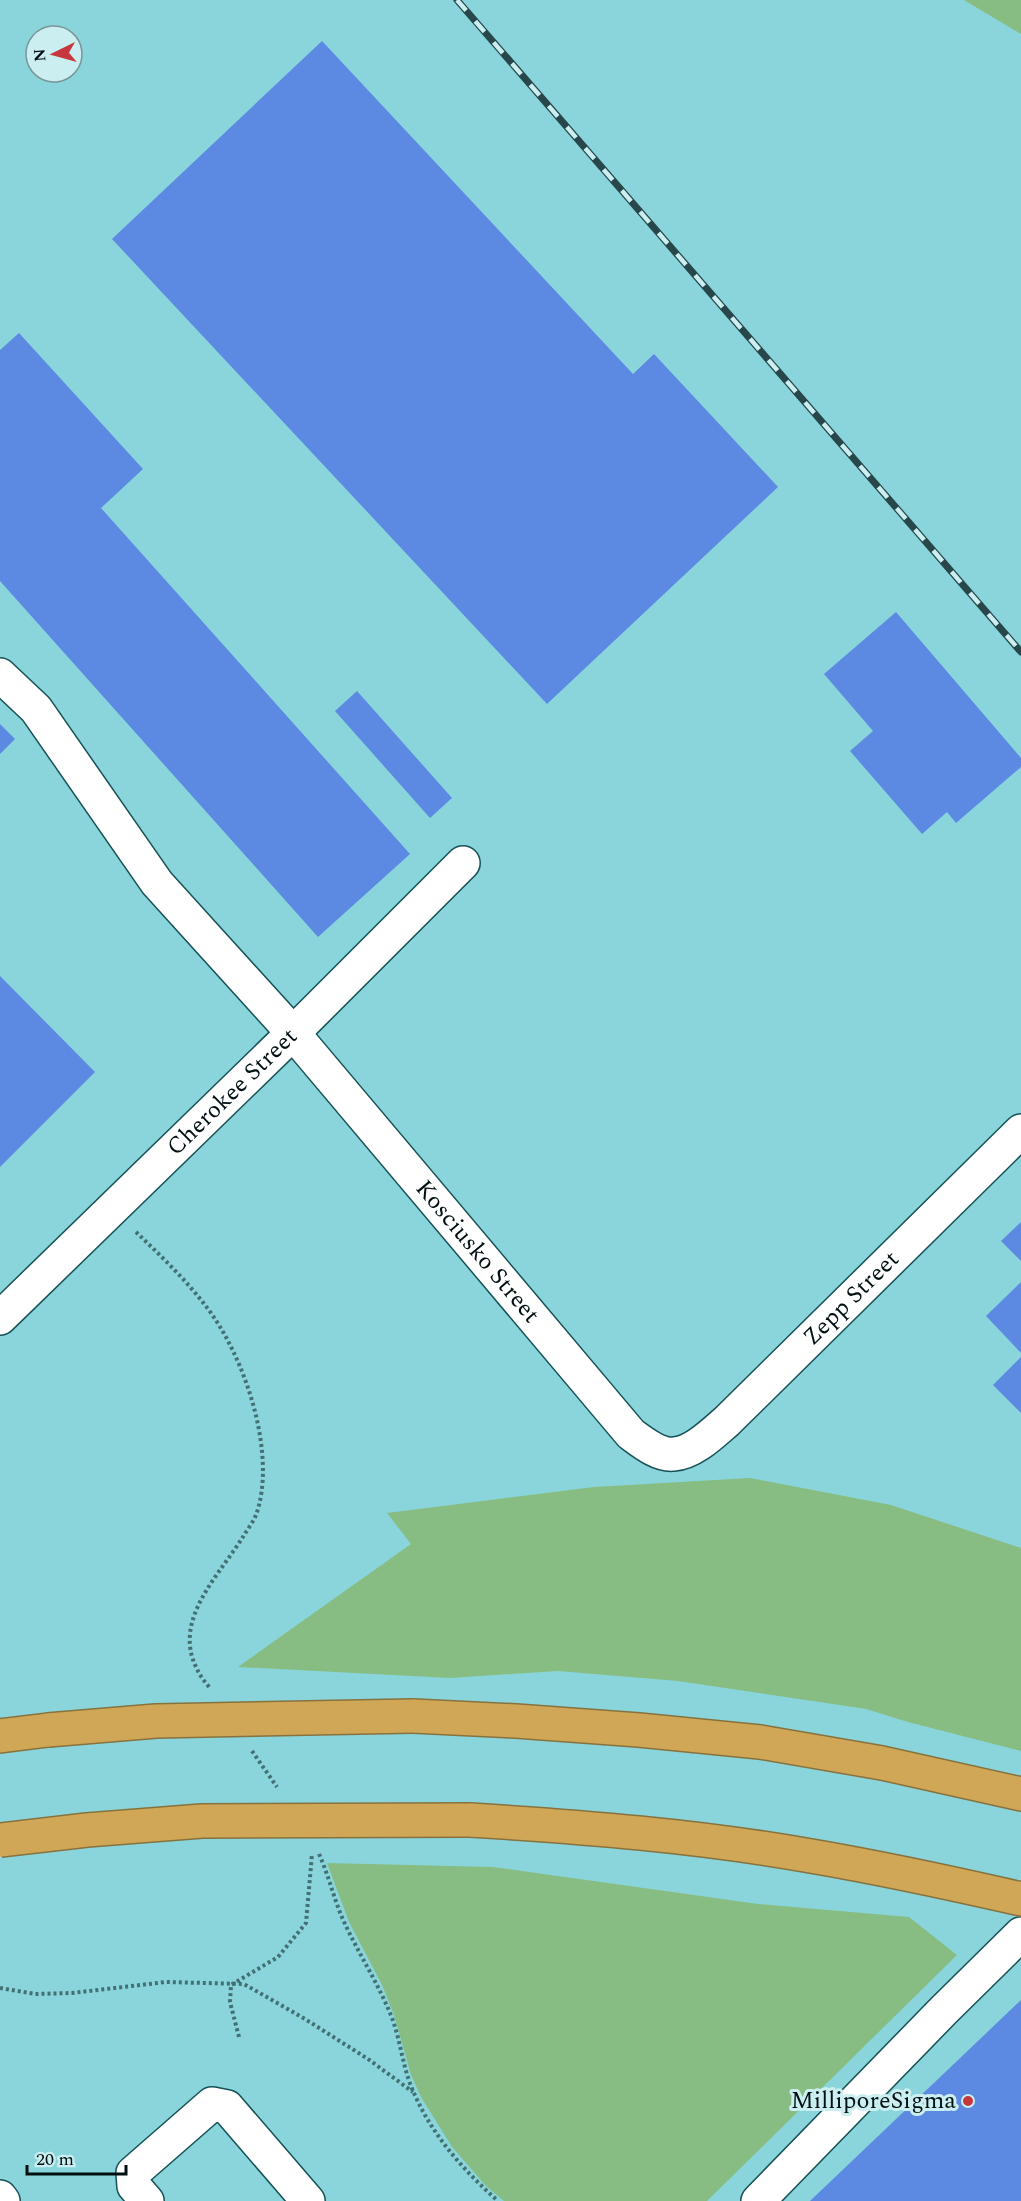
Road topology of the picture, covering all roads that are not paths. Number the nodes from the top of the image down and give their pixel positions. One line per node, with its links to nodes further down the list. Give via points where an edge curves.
1 (0, 675): 3 (street, Kosciusko Street, via 36,709 157,883)
2 (463, 863): 3 (street, Cherokee Street)
3 (293, 1033): 5 (street, Cherokee Street); 6 (street, Kosciusko Street, via 631,1434 651,1448)
4 (1021, 1131): 6 (street, Zepp Street, via 727,1421 699,1444)
5 (0, 1318)
6 (674, 1455)
7 (0, 1736): 8 (highway, bridge, via 156,1721 413,1716 760,1742 882,1763)
8 (1013, 1792)
9 (0, 1840): 10 (highway, bridge, via 202,1821 470,1820 570,1826 809,1855)
10 (1021, 1899)
11 (1021, 1934): 16 (street)
12 (0, 2197): 13 (street)
13 (3, 2201)
14 (147, 2201): 15 (street, via 134,2186 133,2173 212,2104 227,2107)
15 (308, 2201)
16 (758, 2201)

